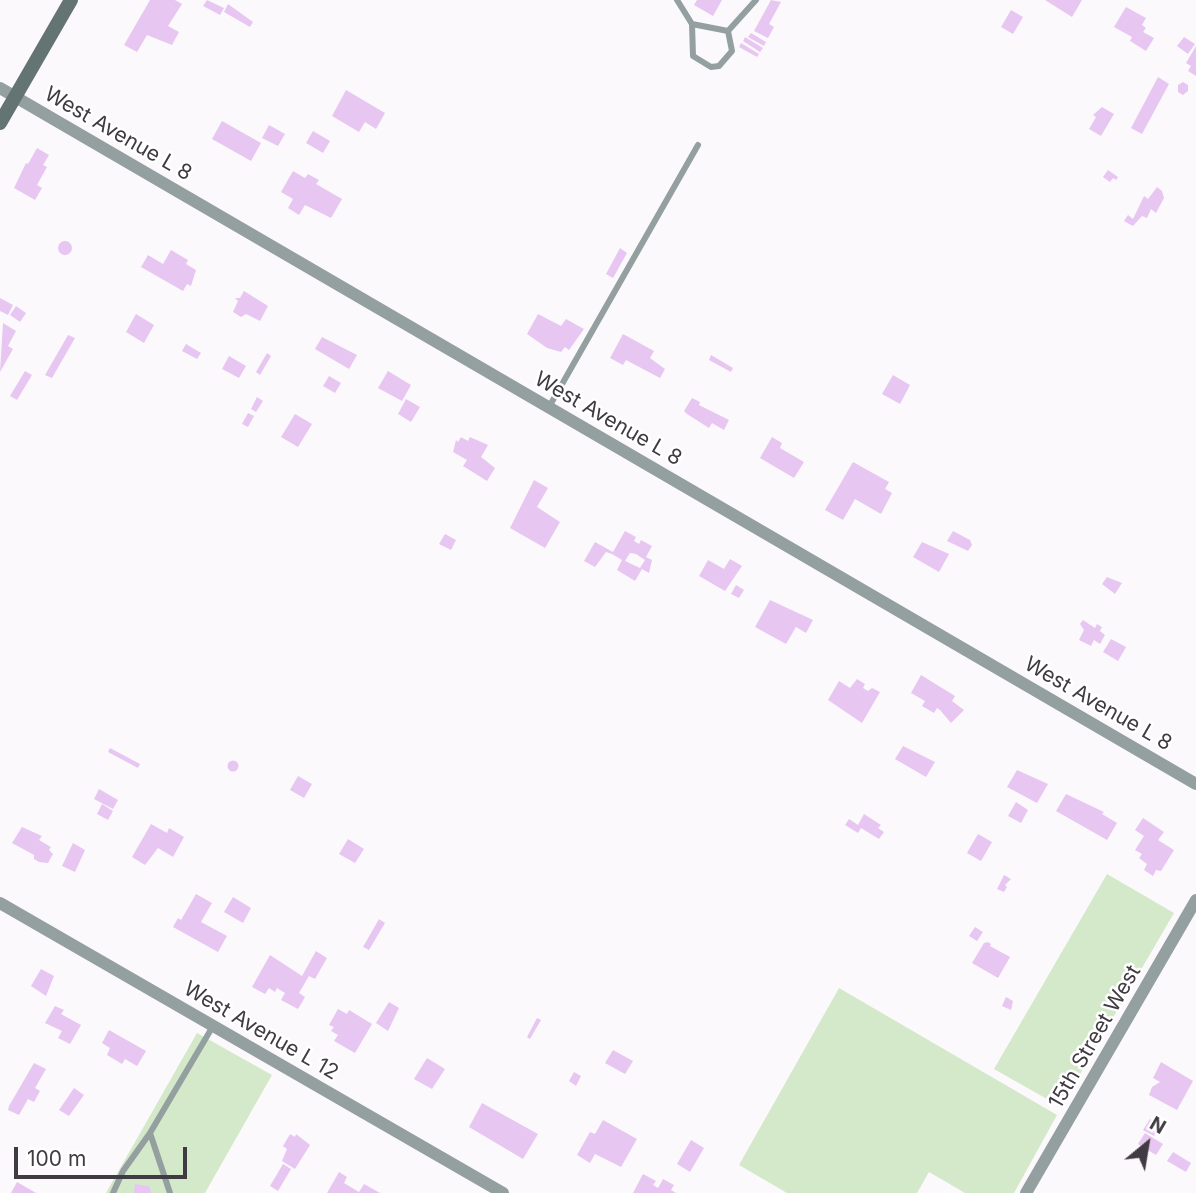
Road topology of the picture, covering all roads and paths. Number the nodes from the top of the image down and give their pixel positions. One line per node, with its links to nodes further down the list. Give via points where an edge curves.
1 (71, 0): 7 (main road)
2 (677, 0): 4 (lane)
3 (756, 0): 5 (lane)
4 (692, 24): 5 (lane); 5 (lane, via 693,56 711,67 719,66 732,51)
5 (727, 30)
6 (0, 88): 7 (street, West Avenue L 8)
7 (15, 97): 8 (main road); 10 (street, West Avenue L 8)
8 (0, 123)
9 (698, 145): 10 (lane)
10 (549, 407): 11 (street, West Avenue L 8)
11 (1196, 783)
12 (1196, 900): 19 (street, 15th Street West)
13 (0, 903): 14 (street, West Avenue L 12)
14 (213, 1026): 15 (lane); 18 (street, West Avenue L 12)
15 (150, 1133): 16 (lane, via 123,1171); 17 (lane)
16 (114, 1193)
17 (170, 1193)
18 (503, 1193)
19 (1026, 1193)

